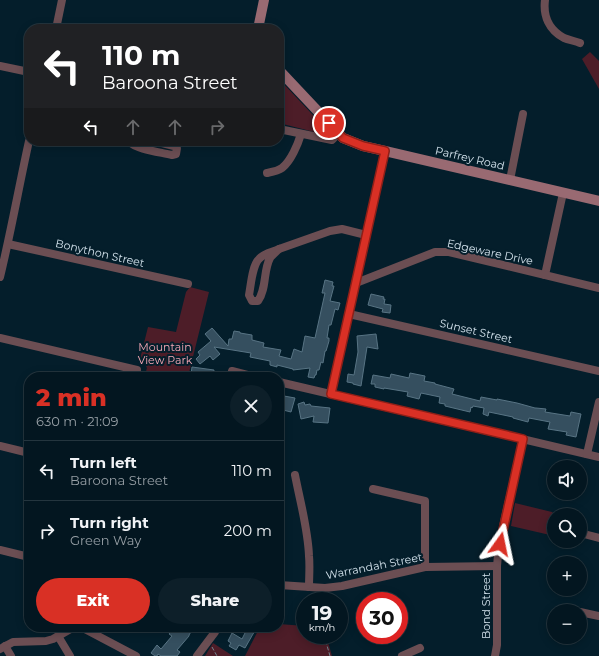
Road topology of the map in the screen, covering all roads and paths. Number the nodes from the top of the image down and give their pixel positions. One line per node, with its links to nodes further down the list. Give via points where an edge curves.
1 (62, 0): 4 (street)
2 (264, 0): 5 (main road)
3 (545, 0): 6 (street, via 545,18 552,29 564,38)
4 (57, 24)
5 (259, 24)
6 (580, 43)
7 (0, 66): 8 (street)
8 (24, 71)
9 (284, 75): 12 (main road, Parfrey Road)
10 (523, 114): 19 (street)
11 (284, 130): 13 (street)
12 (338, 133): 13 (street, via 332,140); 17 (main road, Parfrey Road, via 350,142)
13 (301, 134): 18 (street, via 287,163 275,172)
14 (29, 146): 23 (street)
15 (134, 146): 16 (street, via 172,156 176,154 177,148)
16 (174, 146)
17 (385, 151): 19 (main road, Parfrey Road); 22 (street)
18 (267, 173)
19 (510, 180): 20 (main road, Parfrey Road)
20 (563, 193): 21 (main road, Parfrey Road); 25 (street)
21 (599, 201)
22 (366, 235): 24 (street, via 342,229); 27 (street)
23 (8, 244): 26 (street); 28 (street, Bonython Street)
24 (279, 249): 24 (street, via 259,258 249,296 252,301 262,296 268,264)
25 (545, 275): 27 (street, Edgeware Drive, via 449,252 434,252); 29 (street, Edgeware Drive)
26 (0, 277)
27 (356, 283): 30 (street)
28 (188, 284)
29 (599, 288)
30 (349, 314): 33 (street, Sunset Street); 35 (street)
31 (0, 338): 32 (street)
32 (137, 370)
33 (599, 371)
34 (284, 383): 35 (street)
35 (331, 394): 37 (street)
36 (599, 402): 40 (street)
37 (523, 439): 40 (street); 48 (street, Bond Street)
38 (0, 446): 39 (street)
39 (24, 452)
40 (587, 454): 41 (street)
41 (599, 457)
42 (295, 475): 51 (street, via 308,539)
43 (373, 489): 49 (street, via 425,501)
44 (587, 535): 45 (street)
45 (599, 538)
46 (0, 550): 47 (street)
47 (24, 556)
48 (497, 566): 49 (street, Warrandah Street); 69 (street, Bond Street)
49 (425, 567): 51 (street, Warrandah Street, via 342,586)
50 (284, 585): 51 (street, Warrandah Street)
51 (309, 587)
52 (587, 613): 53 (street)
53 (599, 616)
54 (65, 632): 57 (street)
55 (90, 632): 64 (street)
56 (216, 632): 58 (street)
57 (58, 636): 60 (street, via 46,641 13,642); 63 (street)
58 (208, 642): 65 (street); 66 (path)
59 (327, 644): 67 (path)
60 (3, 648): 62 (street)
61 (420, 648): 68 (street)
62 (11, 656)
63 (70, 656)
64 (136, 656)
65 (197, 656)
66 (217, 656)
67 (330, 656)
68 (402, 656)
69 (495, 656)

